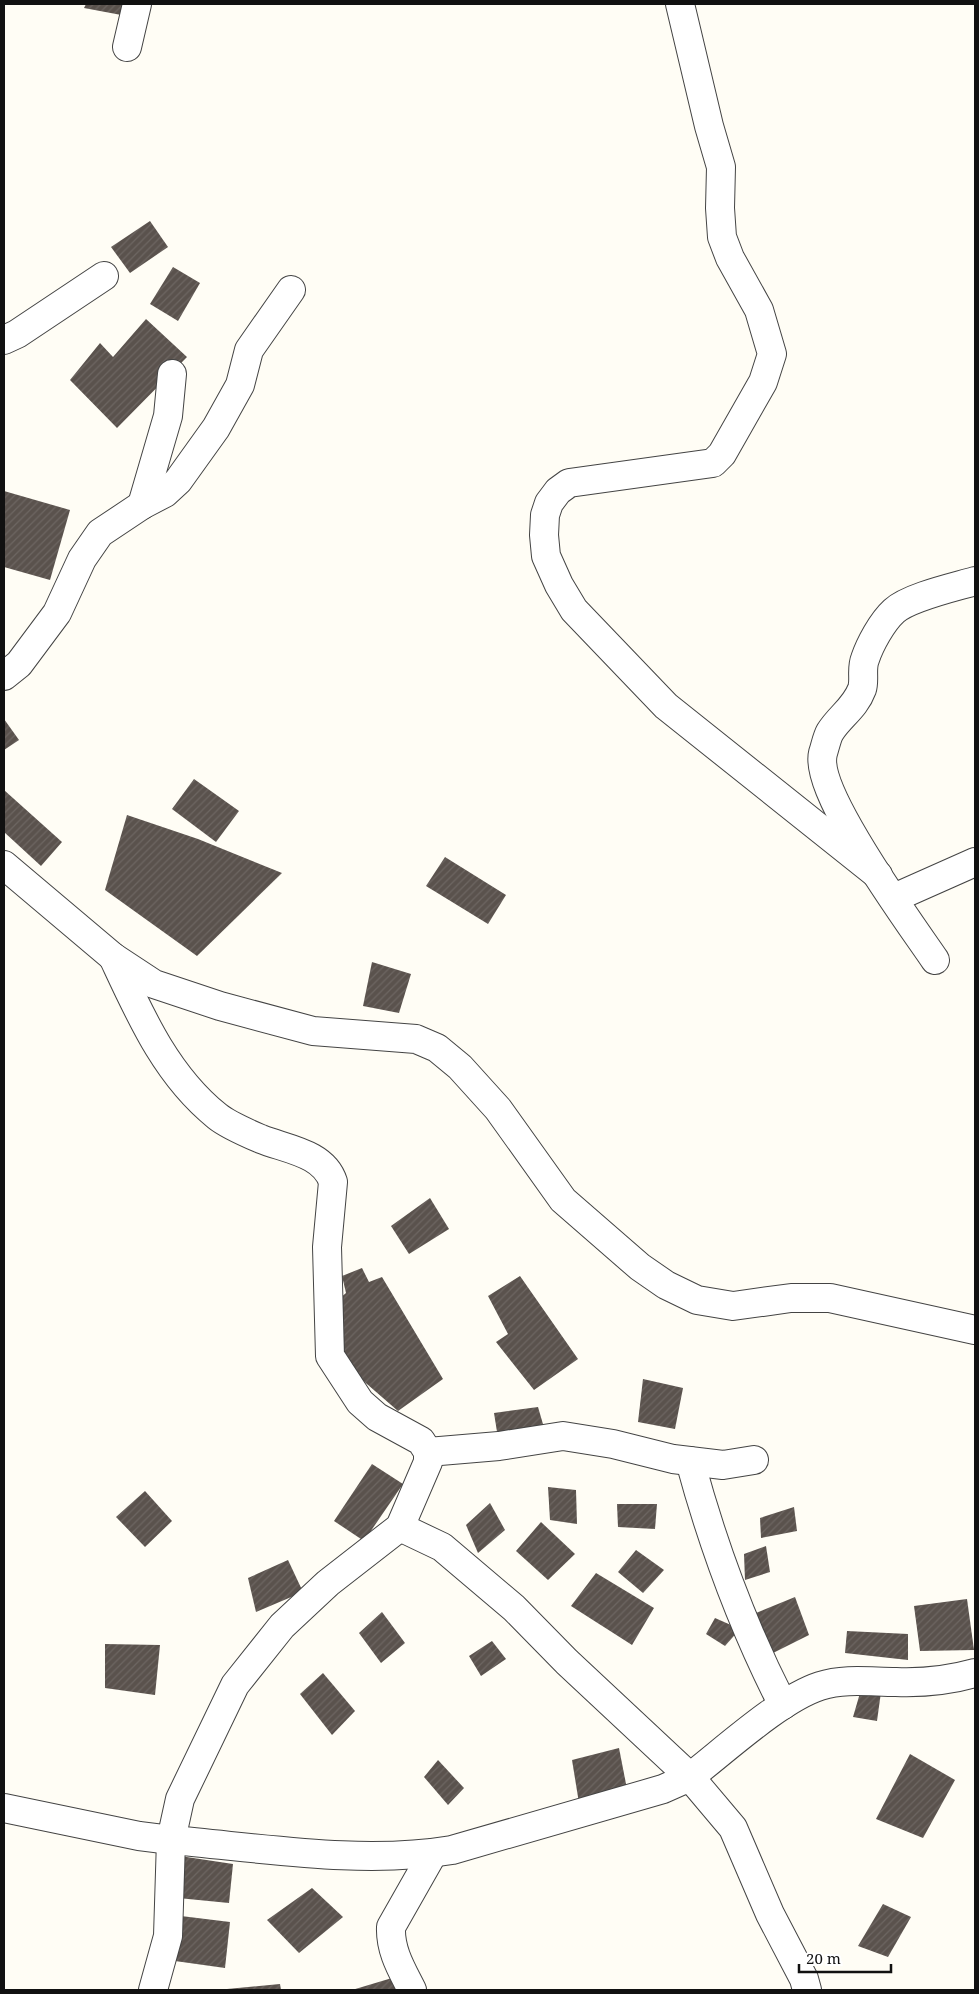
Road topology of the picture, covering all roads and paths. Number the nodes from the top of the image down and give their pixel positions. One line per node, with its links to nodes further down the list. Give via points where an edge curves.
1 (137, 4): 3 (street)
2 (680, 4): 13 (street, via 721,167 722,237 759,310 772,354 763,382 722,454 713,463 569,483 558,491 545,515 546,556 574,610 666,706)
3 (127, 47)
4 (104, 276): 6 (street)
5 (291, 290): 8 (street, via 249,350 240,385 216,428 178,481 165,493)
6 (4, 340)
7 (172, 374): 8 (street, via 168,416)
8 (142, 505): 10 (street, via 100,533 82,559 57,613 19,664)
9 (975, 581): 13 (street, via 925,596 894,610 864,661 862,688 850,711 830,732 822,756 823,776 835,804)
10 (4, 676)
11 (975, 862): 14 (street)
12 (4, 865): 15 (street)
13 (878, 875): 14 (street)
14 (894, 898): 16 (street)
15 (113, 957): 17 (street, via 154,984 220,1006 313,1031 416,1039 437,1048 460,1067 498,1109 563,1200 640,1267 666,1285 697,1300 733,1306 791,1298 830,1298); 18 (street, via 146,1028 183,1083 218,1117 260,1139 309,1156 330,1172 327,1247 330,1356 360,1402 377,1417 421,1441)
16 (935, 960)
17 (975, 1330)
18 (428, 1452): 20 (street, via 562,1436); 21 (street, via 428,1462)
19 (754, 1460): 20 (street, via 723,1465)
20 (690, 1461): 23 (street, via 708,1528 741,1617)
21 (400, 1528): 24 (street, via 442,1547 514,1608); 26 (street, via 328,1583 282,1626 235,1686 180,1799)
22 (975, 1673): 23 (street, via 957,1678 898,1682 853,1680 821,1685)
23 (783, 1705): 24 (street)
24 (690, 1777): 27 (street, via 654,1792); 30 (street, via 733,1828)
25 (4, 1808): 26 (street)
26 (171, 1840): 27 (street, via 373,1857); 28 (street, via 168,1936)
27 (433, 1853): 29 (street, via 391,1927 390,1941 395,1957)
28 (153, 1990)
29 (412, 1990)
30 (807, 1990)

